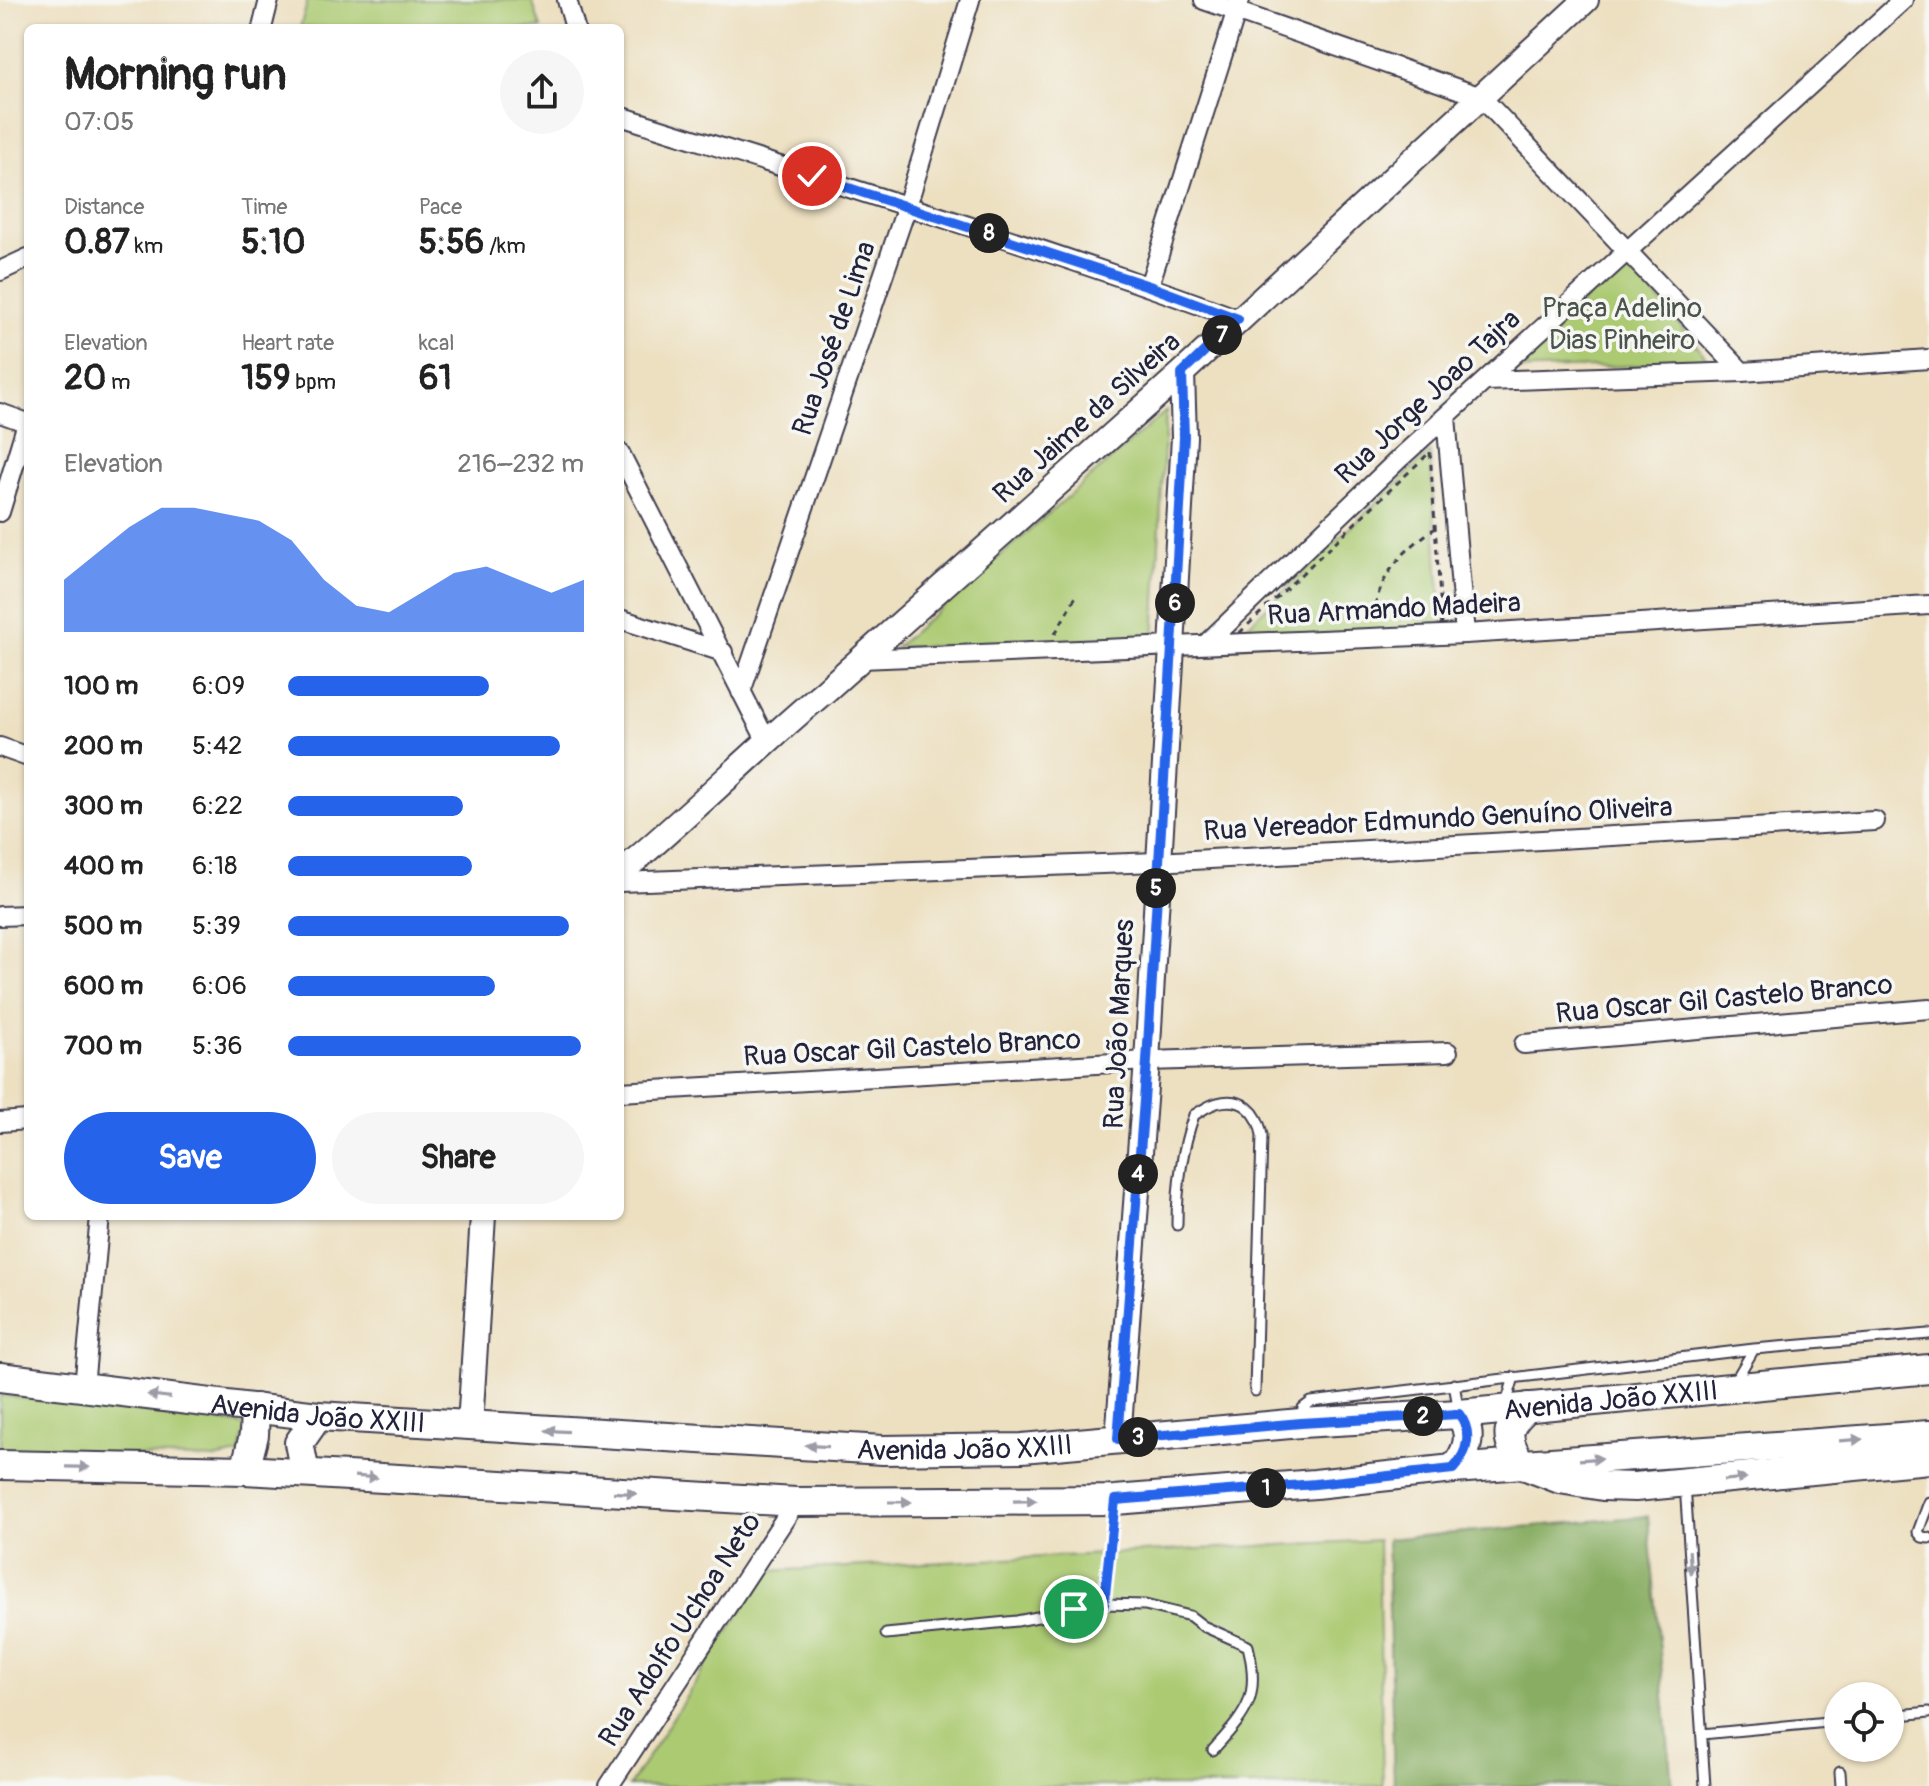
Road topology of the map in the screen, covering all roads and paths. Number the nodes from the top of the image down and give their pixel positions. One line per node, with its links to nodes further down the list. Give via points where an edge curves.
1 (567, 0): 9 (street)
2 (970, 0): 12 (street, Rua José de Lima)
3 (1204, 0): 7 (street)
4 (1586, 0): 10 (street, Rua Jaime da Silveira)
5 (1903, 0): 13 (street, Rua Jorge Joao Tajra)
6 (265, 1): 8 (street)
7 (1238, 5): 10 (street); 16 (street)
8 (262, 24)
9 (574, 24)
10 (1481, 97): 13 (street); 17 (street, Rua Jaime da Silveira)
11 (624, 117): 12 (street)
12 (907, 206): 16 (street); 40 (street, Rua José de Lima)
13 (1627, 249): 19 (street); 21 (street, Rua Jorge Joao Tajra)
14 (24, 260): 15 (street)
15 (0, 271)
16 (1149, 286): 17 (street)
17 (1238, 319): 20 (street, Rua Jaime da Silveira)
18 (1929, 359): 19 (street)
19 (1742, 372): 21 (street)
20 (1182, 373): 36 (street, Rua João Marques, via 1184,437); 39 (street, Rua Jaime da Silveira)
21 (1486, 381): 23 (street, Rua Jorge Joao Tajra)
22 (0, 413): 24 (street)
23 (1446, 417): 28 (street); 35 (street, Rua Jorge Joao Tajra)
24 (24, 422)
25 (24, 433): 27 (street)
26 (624, 461): 38 (street)
27 (0, 512)
28 (1456, 519): 29 (path); 34 (street)
29 (1435, 528): 33 (path, via 1389,569 1375,603); 33 (path, via 1442,627); 33 (path, via 1430,452 1232,640)
30 (1076, 596): 37 (path)
31 (1929, 605): 34 (street, Rua Armando Madeira)
32 (624, 620): 38 (street)
33 (1373, 634): 34 (street, Rua Armando Madeira); 35 (street, Rua Armando Madeira)
34 (1465, 634)
35 (1206, 644): 36 (street, Rua Armando Madeira)
36 (1172, 647): 37 (street, Rua Armando Madeira); 45 (street, Rua João Marques)
37 (1046, 651): 39 (street, Rua Armando Madeira)
38 (723, 652): 40 (street)
39 (861, 659): 41 (street, Rua Jaime da Silveira)
40 (741, 692): 41 (street)
41 (766, 740): 46 (street, Rua Jaime da Silveira)
42 (0, 747): 43 (street)
43 (24, 756)
44 (1875, 821): 45 (street, Rua Vereador Edmundo Genuíno Oliveira)
45 (1157, 862): 47 (street, Rua Vereador Edmundo Genuíno Oliveira); 53 (street, Rua João Marques)
46 (624, 870)
47 (624, 882)
48 (24, 915): 49 (street)
49 (0, 916)
50 (1929, 1009): 51 (street, Rua Oscar Gil Castelo Branco)
51 (1524, 1044)
52 (1448, 1052): 53 (street, Rua Oscar Gil Castelo Branco)
53 (1147, 1061): 54 (street, Rua Oscar Gil Castelo Branco); 76 (street, Rua João Marques)
54 (624, 1092)
55 (24, 1120): 56 (street)
56 (0, 1122)
57 (100, 1220): 66 (street)
58 (483, 1220): 74 (street)
59 (1177, 1225): 68 (lane, via 1183,1147 1194,1115 1218,1103 1243,1104 1259,1118 1262,1135)
60 (1929, 1334): 61 (lane)
61 (1754, 1349): 64 (lane); 67 (lane)
62 (1929, 1369): 67 (main road, Avenida João XXIII)
63 (0, 1377): 66 (main road, Avenida João XXIII)
64 (1514, 1377): 65 (lane); 70 (lane)
65 (1454, 1384): 71 (lane); 73 (lane, via 1311,1402 1303,1408)
66 (84, 1387): 69 (main road, Avenida João XXIII, one-way to 66)
67 (1732, 1387): 70 (main road, Avenida João XXIII)
68 (1255, 1391)
69 (255, 1408): 72 (main road, Avenida João XXIII); 81 (main road)
70 (1516, 1408): 71 (main road, Avenida João XXIII); 78 (main road, via 1508,1432)
71 (1459, 1414): 73 (main road, Avenida João XXIII); 80 (main road, via 1468,1440)
72 (318, 1416): 74 (main road, Avenida João XXIII); 82 (main road, via 299,1443)
73 (1301, 1423): 76 (main road, Avenida João XXIII)
74 (470, 1426): 76 (main road, Avenida João XXIII, one-way to 74, via 1022,1448 883,1450)
75 (1929, 1435): 78 (main road, Avenida João XXIII, one-way to 75)
76 (1118, 1439)
77 (1929, 1459): 83 (main road, one-way to 77)
78 (1521, 1464): 80 (main road, Avenida João XXIII); 83 (main road, via 1560,1479 1603,1486)
79 (0, 1465): 81 (main road, Avenida João XXIII, one-way to 81)
80 (1453, 1469): 84 (main road, Avenida João XXIII)
81 (245, 1470): 82 (main road, Avenida João XXIII)
82 (305, 1473): 85 (main road, Avenida João XXIII, one-way to 85)
83 (1685, 1484): 93 (lane, one-way to 93)
84 (1115, 1500): 85 (main road, Avenida João XXIII, one-way to 84); 88 (lane)
85 (796, 1502): 96 (street, Rua Adolfo Uchoa Neto)
86 (1929, 1502): 87 (lane, via 1918,1532)
87 (1929, 1538)
88 (1104, 1604): 89 (lane, via 1017,1621); 94 (lane, via 1145,1605 1190,1616 1248,1646 1253,1689 1248,1709)
89 (886, 1634)
90 (1929, 1712): 91 (lane)
91 (1904, 1715)
92 (1824, 1722): 93 (lane)
93 (1702, 1734): 97 (lane)
94 (1213, 1750)
95 (1840, 1772): 98 (lane)
96 (609, 1786)
97 (1705, 1786)
98 (1841, 1786)

